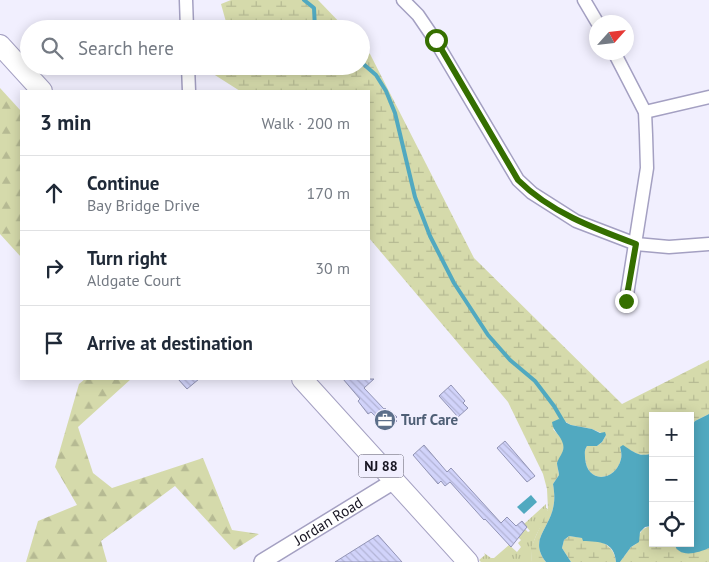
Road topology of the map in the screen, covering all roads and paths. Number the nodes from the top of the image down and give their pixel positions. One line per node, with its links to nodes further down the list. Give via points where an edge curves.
1 (186, 0): 5 (street)
2 (404, 0): 15 (street, via 436,40 518,180 532,193 576,221)
3 (584, 0): 4 (street)
4 (594, 15)
5 (187, 20)
6 (0, 45): 8 (main road)
7 (618, 60): 14 (street)
8 (20, 67)
9 (27, 75): 11 (main road)
10 (188, 75): 12 (street)
11 (41, 90)
12 (189, 90)
13 (709, 97): 14 (street)
14 (645, 112): 15 (street, via 647,168)
15 (636, 244): 16 (street, via 669,247); 17 (street)
16 (709, 244)
17 (626, 301)
18 (303, 380): 19 (main road, NJ 88)
19 (394, 481): 20 (street, Jordan Road); 21 (main road, NJ 88)
20 (262, 562)
21 (468, 562)

